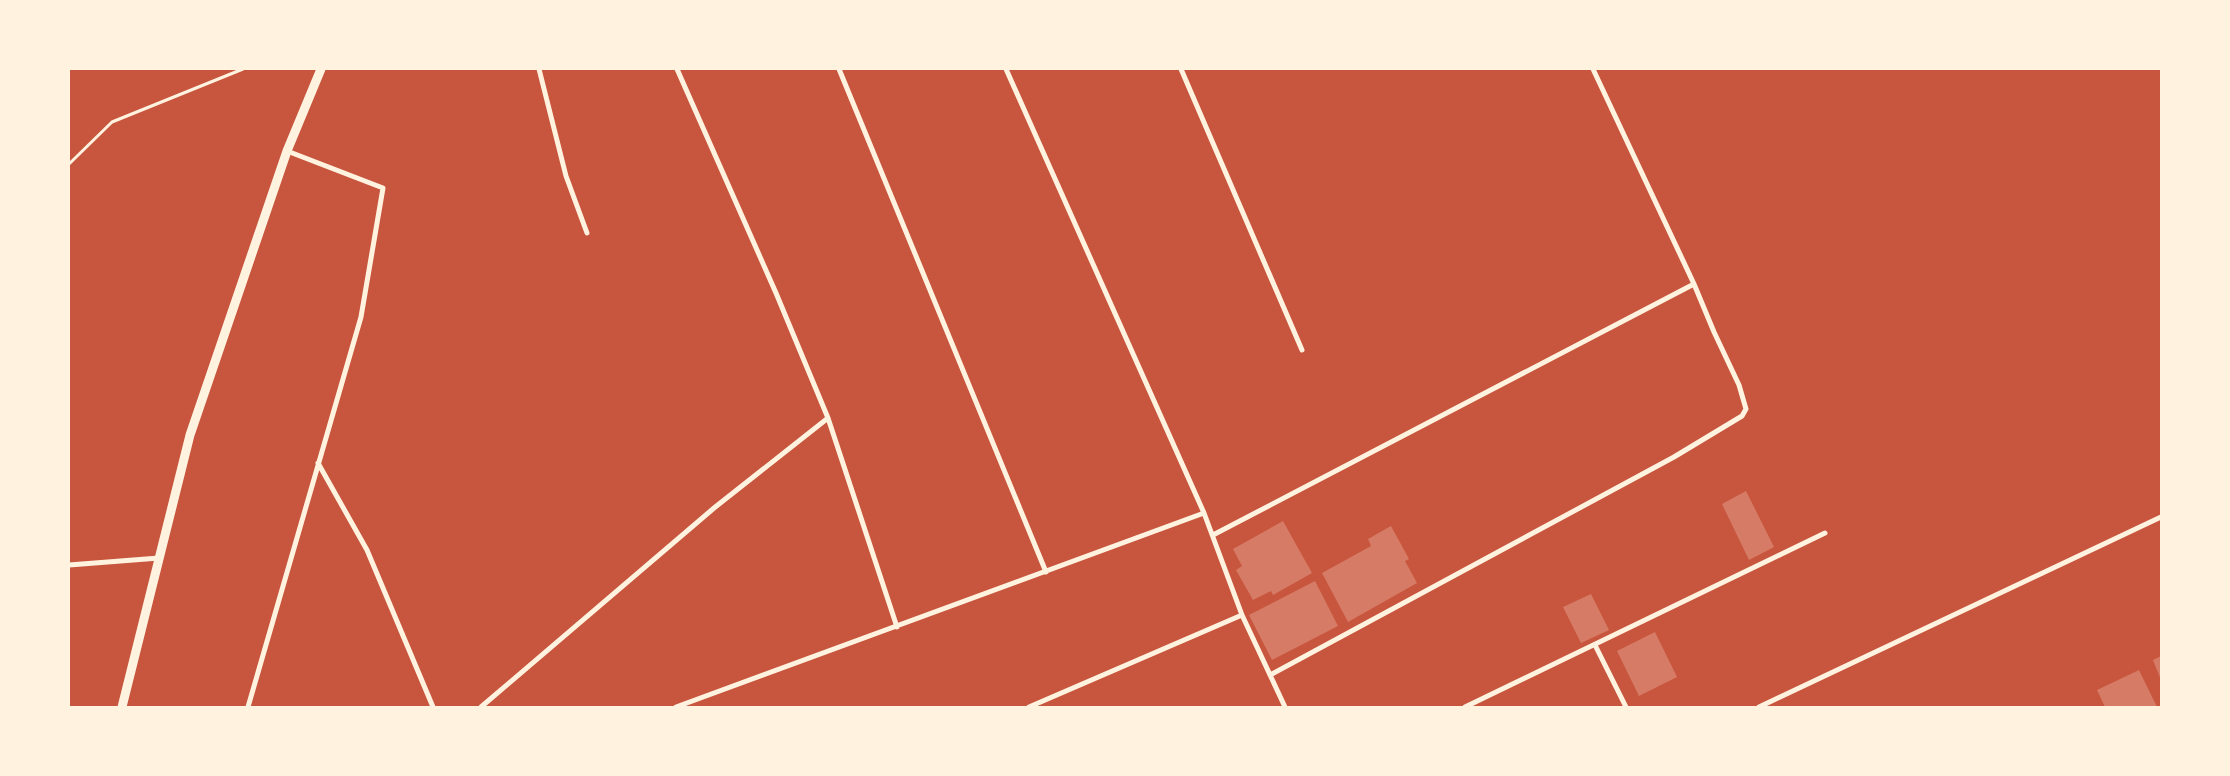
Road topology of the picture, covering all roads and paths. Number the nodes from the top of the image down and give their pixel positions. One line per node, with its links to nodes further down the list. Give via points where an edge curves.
1 (243, 69): 10 (path, via 112,122)
2 (321, 69): 9 (street)
3 (540, 69): 11 (street, via 566,176)
4 (677, 69): 14 (street)
5 (839, 69): 22 (street)
6 (1006, 69): 16 (street)
7 (1181, 69): 13 (street)
8 (1593, 69): 12 (street)
9 (287, 151): 15 (street, via 384,188 361,317); 20 (street, via 190,435)
10 (69, 164)
11 (587, 232)
12 (1694, 284): 19 (street); 26 (street, via 1740,385 1746,409 1742,416 1631,480)
13 (1302, 350)
14 (828, 418): 24 (street); 30 (street, via 714,508)
15 (318, 462): 28 (street); 29 (street, via 367,550)
16 (1204, 512): 19 (street); 22 (street)
17 (2161, 517): 36 (street)
18 (1825, 533): 25 (street)
19 (1213, 535): 23 (street)
20 (160, 558): 21 (street); 27 (street)
21 (69, 565)
22 (1046, 572): 24 (street)
23 (1242, 615): 26 (street); 32 (street)
24 (897, 627): 31 (street)
25 (1595, 645): 34 (street); 35 (street)
26 (1270, 674): 33 (street)
27 (122, 707)
28 (248, 707)
29 (433, 707)
30 (481, 707)
31 (676, 707)
32 (1029, 707)
33 (1285, 707)
34 (1465, 707)
35 (1626, 707)
36 (1759, 707)

